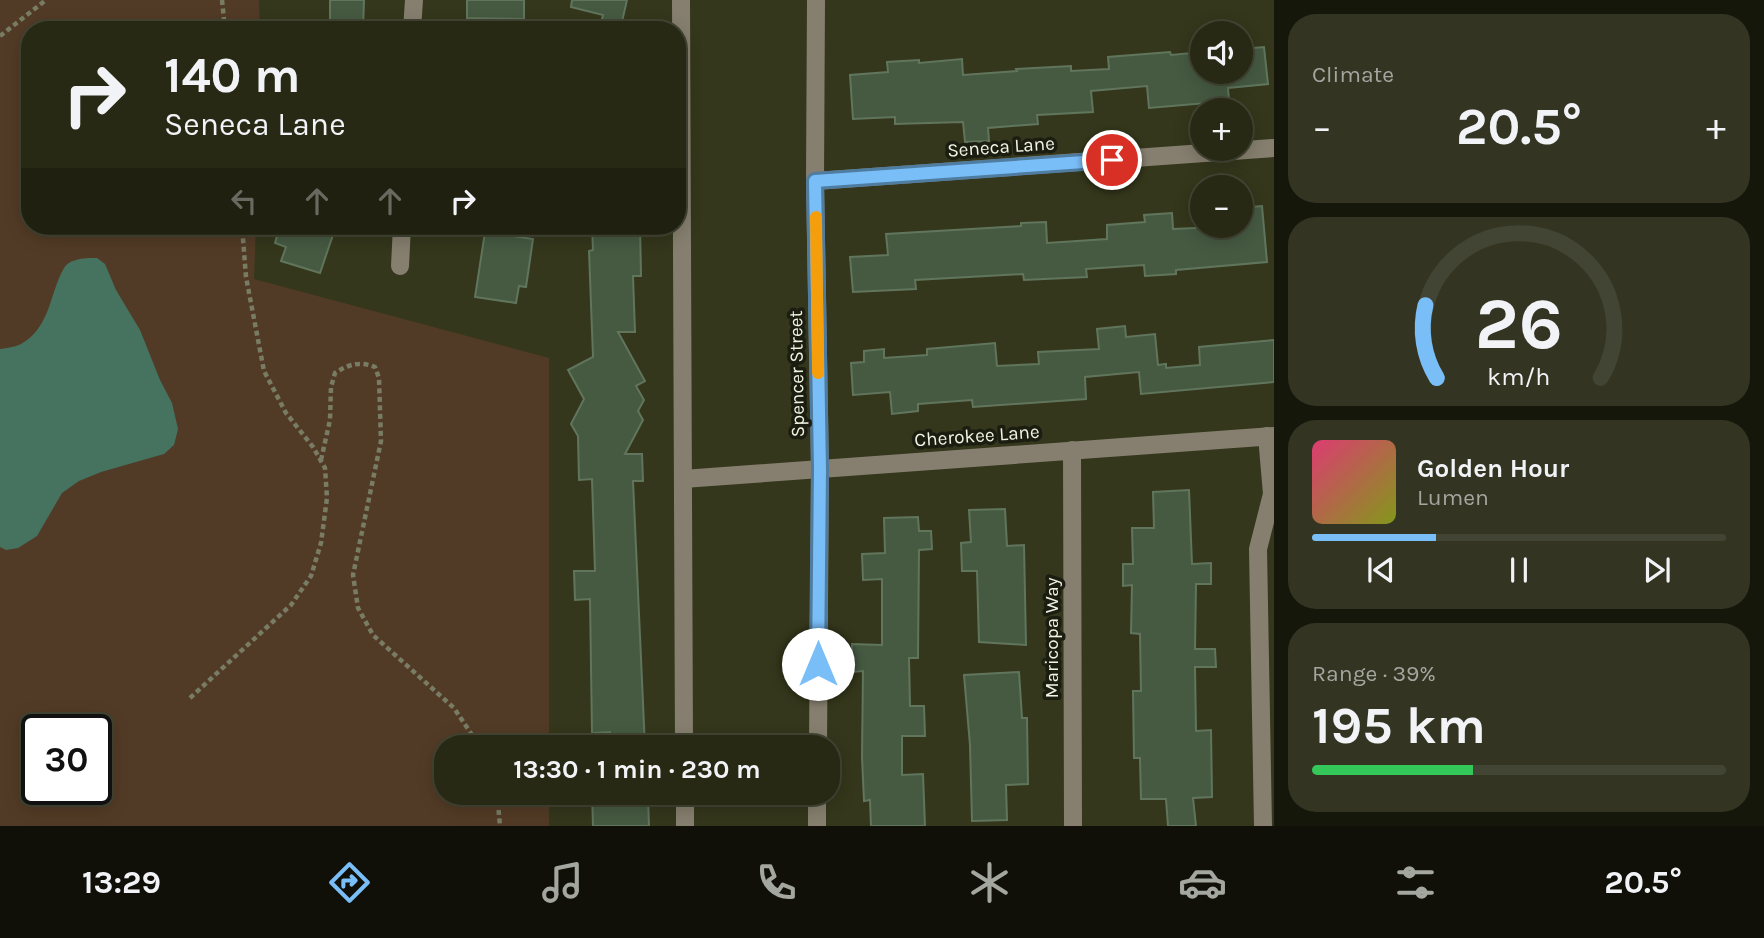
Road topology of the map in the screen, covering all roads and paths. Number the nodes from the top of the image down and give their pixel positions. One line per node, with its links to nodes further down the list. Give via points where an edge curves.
1 (46, 0): 9 (path)
2 (222, 0): 6 (path)
3 (414, 0): 7 (street)
4 (681, 0): 8 (street)
5 (816, 0): 11 (street, Spencer Street)
6 (225, 21)
7 (413, 21)
8 (681, 21)
9 (0, 36)
10 (1274, 148): 11 (street, Seneca Lane)
11 (815, 181): 19 (street, Spencer Street)
12 (244, 235): 18 (path, via 246,277 264,371 286,413)
13 (402, 235): 15 (street)
14 (682, 235): 20 (street)
15 (400, 266)
16 (1271, 436): 17 (street, Cherokee Lane); 32 (street, via 1272,494 1258,549)
17 (1072, 450): 19 (street, Cherokee Lane); 31 (street, Maricopa Way)
18 (321, 460): 21 (path, via 327,498 311,576 291,605); 22 (path, via 335,373 364,362 375,367 380,441 353,575 358,608 373,635 454,708)
19 (820, 469): 20 (street, Cherokee Lane); 24 (street, Spencer Street)
20 (683, 479): 23 (street)
21 (190, 698)
22 (473, 735)
23 (684, 735)
24 (817, 735)
25 (497, 805): 28 (path)
26 (685, 805): 29 (street)
27 (817, 805): 30 (street)
28 (500, 826)
29 (685, 826)
30 (817, 826)
31 (1073, 826)
32 (1263, 826)

